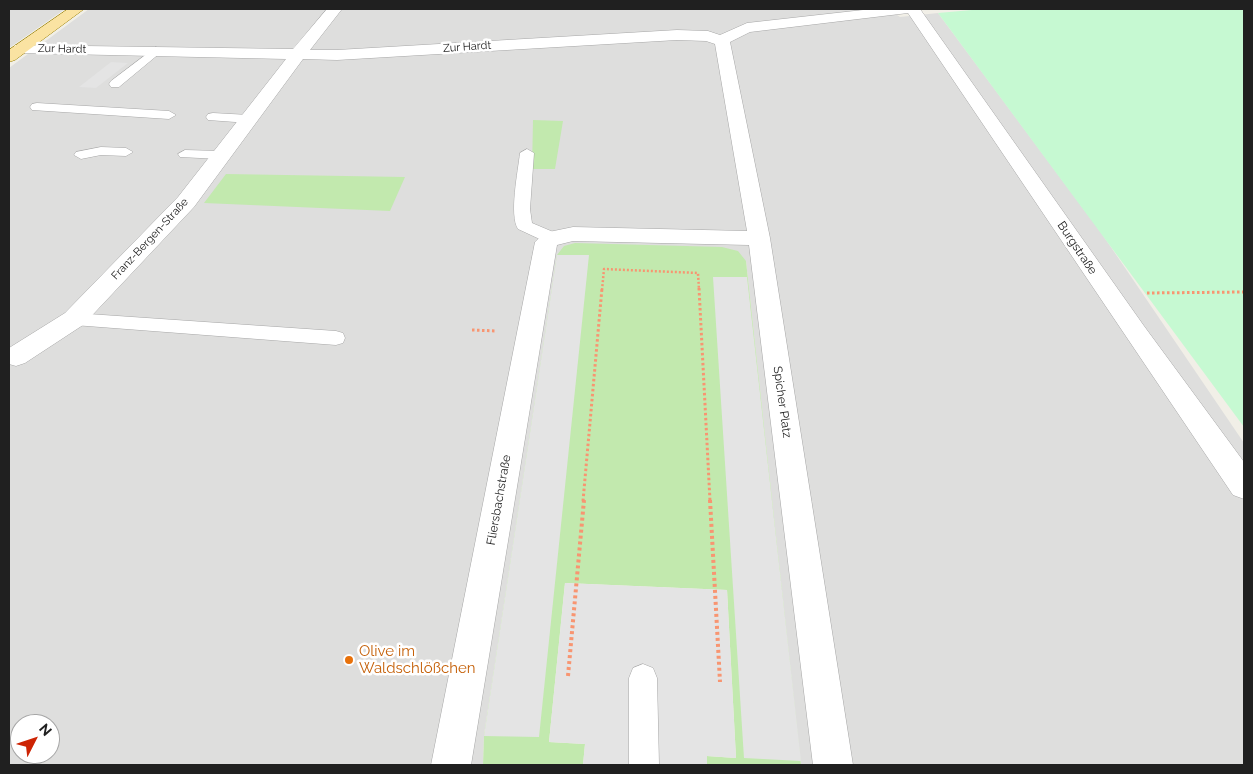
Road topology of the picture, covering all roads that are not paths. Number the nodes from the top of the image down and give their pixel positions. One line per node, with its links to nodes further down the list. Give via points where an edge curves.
1 (77, 9): 7 (main road)
2 (335, 9): 8 (street, Franz-Bergen-Straße)
3 (907, 9): 5 (street, via 747,28 729,34)
4 (912, 9): 24 (street, Burgstraße)
5 (722, 41): 8 (street, Zur Hardt, via 693,34 337,55); 20 (street, Spicher Platz)
6 (156, 51): 7 (street, Zur Hardt); 8 (street, Zur Hardt); 9 (lane)
7 (15, 52)
8 (300, 54): 13 (street, Franz-Bergen-Straße)
9 (115, 84)
10 (37, 107): 11 (lane)
11 (168, 115)
12 (213, 117): 13 (lane)
13 (250, 119): 18 (street, Franz-Bergen-Straße)
14 (126, 152): 17 (lane, via 101,151)
15 (527, 153): 19 (lane, via 522,209 524,226)
16 (185, 154): 18 (lane)
17 (81, 155)
18 (220, 156): 21 (street, Franz-Bergen-Straße, via 186,202)
19 (552, 238): 20 (street, via 573,234); 26 (street, Fliersbachstraße, via 544,248)
20 (759, 238): 28 (street, Spicher Platz)
21 (74, 319): 22 (lane); 23 (street, Franz-Bergen-Straße)
22 (336, 338)
23 (16, 356)
24 (1244, 486)
25 (643, 678): 27 (lane)
26 (451, 765)
27 (644, 765)
28 (833, 765)

